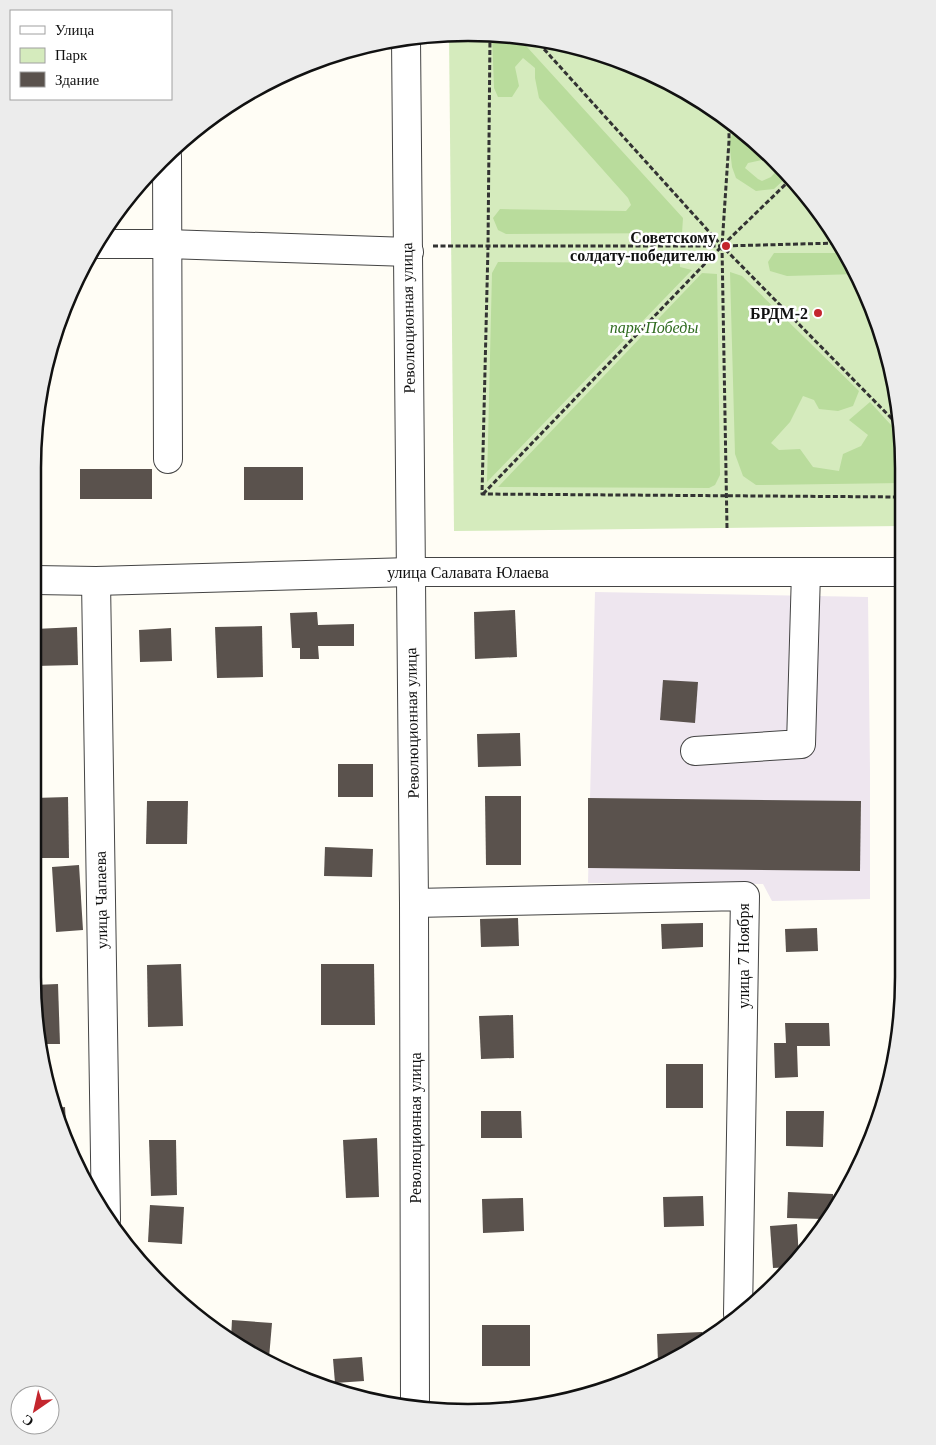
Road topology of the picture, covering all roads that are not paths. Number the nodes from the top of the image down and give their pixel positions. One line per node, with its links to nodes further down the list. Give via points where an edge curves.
1 (406, 46): 5 (street, Революционная улица)
2 (167, 165): 4 (street)
3 (105, 244): 4 (street)
4 (167, 244): 5 (street); 6 (street)
5 (408, 249): 7 (street, Революционная улица)
6 (168, 459)
7 (410, 572): 8 (street, улица Салавата Юлаева); 11 (street, улица Салавата Юлаева); 13 (street, Революционная улица)
8 (806, 572): 9 (street, улица Салавата Юлаева); 12 (street, via 801,744)
9 (895, 572)
10 (41, 580): 11 (street, улица Салавата Юлаева)
11 (96, 581): 14 (street, улица Чапаева)
12 (695, 751)
13 (414, 903): 15 (street, улица 7 Ноября, via 746,896); 16 (street, Революционная улица)
14 (106, 1202)
15 (738, 1307)
16 (415, 1400)

